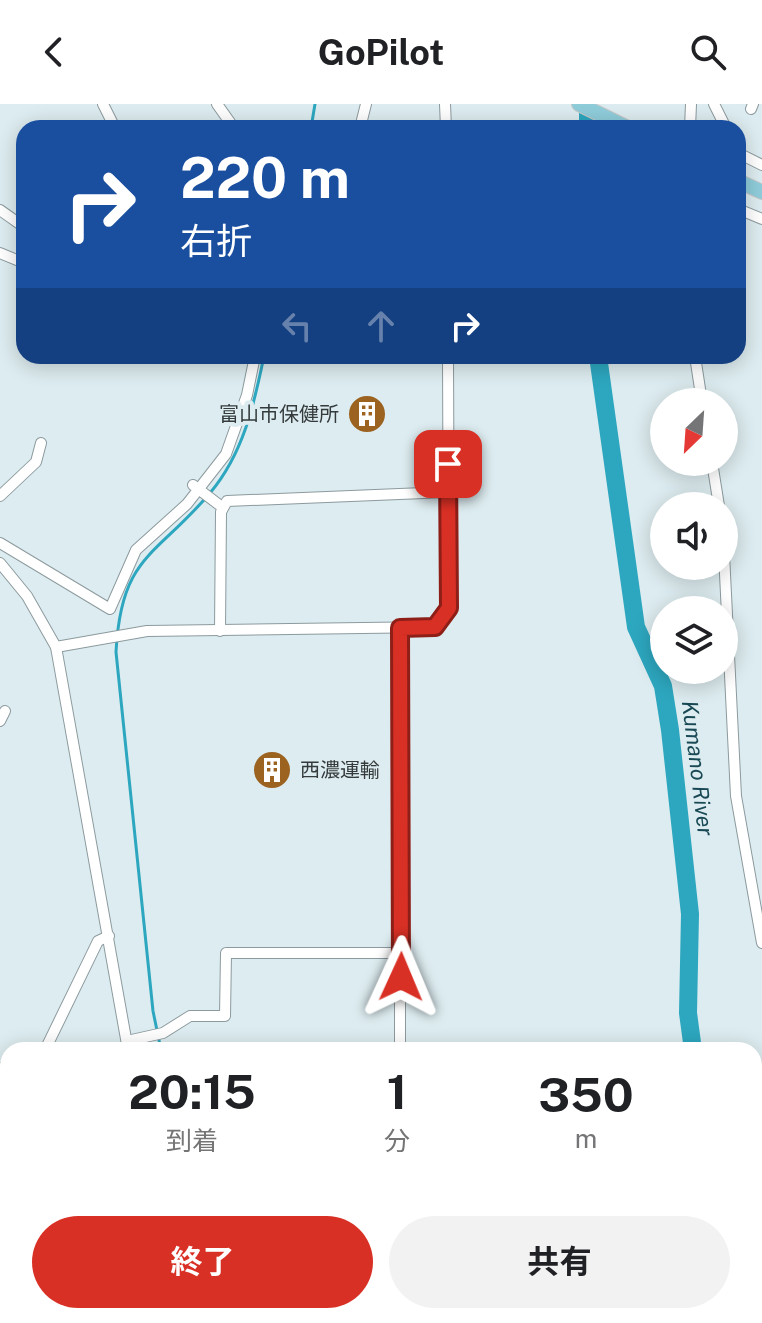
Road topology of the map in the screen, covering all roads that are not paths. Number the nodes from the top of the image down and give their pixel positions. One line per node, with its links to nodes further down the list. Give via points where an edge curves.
1 (579, 104): 2 (main road)
2 (612, 120)
3 (253, 364): 8 (street, via 226,454)
4 (448, 364): 9 (street)
5 (696, 364): 6 (street)
6 (700, 388)
7 (41, 443): 10 (street, via 36,462)
8 (196, 487): 11 (street); 12 (street, via 136,550 110,609)
9 (448, 492): 11 (street, via 227,501); 15 (street, via 449,608 435,627)
10 (0, 496)
11 (222, 507): 16 (street)
12 (0, 543)
13 (0, 563): 17 (street, via 27,596)
14 (725, 580): 19 (street, via 736,796)
15 (400, 628): 16 (street); 20 (street)
16 (220, 631): 17 (street, via 147,631)
17 (56, 647): 18 (street)
18 (109, 936): 21 (street, via 98,941); 22 (street)
19 (762, 943)
20 (401, 953): 23 (street, via 226,953 225,1016 190,1016); 24 (street)
21 (49, 1042)
22 (127, 1042)
23 (139, 1042)
24 (400, 1042)

